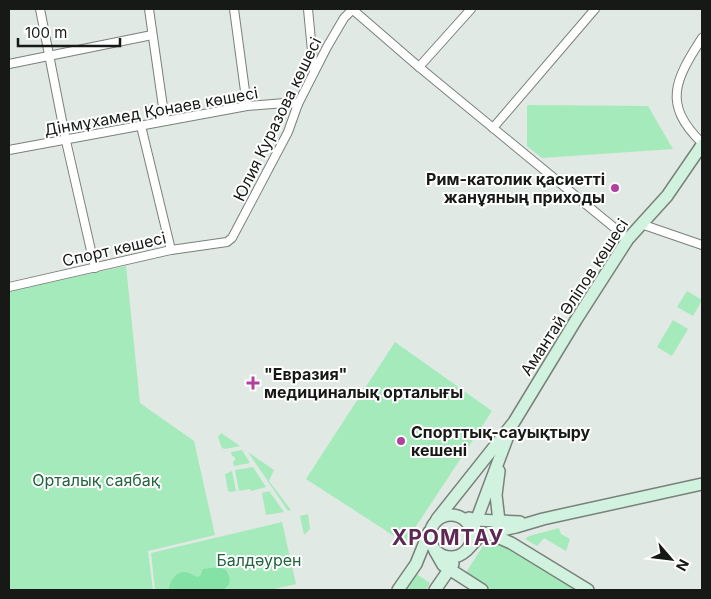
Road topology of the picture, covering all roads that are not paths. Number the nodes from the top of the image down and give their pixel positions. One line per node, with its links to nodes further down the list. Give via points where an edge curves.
1 (40, 9): 10 (street)
2 (148, 9): 8 (street)
3 (234, 9): 15 (street)
4 (308, 9): 13 (street)
5 (353, 9): 12 (street); 13 (street, Юлия Куразова көшесі, via 344,18)
6 (471, 9): 12 (street)
7 (594, 9): 18 (street)
8 (152, 35): 10 (street); 16 (street)
9 (702, 38): 20 (street, via 678,82 676,98 680,114)
10 (48, 57): 11 (street); 19 (street)
11 (9, 64)
12 (419, 67): 18 (street)
13 (314, 72): 14 (street, Юлия Куразова көшесі)
14 (298, 104): 15 (street, Дінмұхамед Қонаев көшесі); 24 (street, Юлия Куразова көшесі, via 288,132 236,232)
15 (247, 106): 16 (street, Дінмұхамед Қонаев көшесі)
16 (165, 121): 17 (street, Дінмұхамед Қонаев көшесі)
17 (141, 126): 19 (street, Дінмұхамед Қонаев көшесі); 26 (street)
18 (493, 128): 23 (street)
19 (66, 140): 21 (street, Дінмұхамед Қонаев көшесі); 27 (street)
20 (702, 144): 22 (main road, Амантай Әліпов көшесі, via 668,196)
21 (9, 150)
22 (642, 224): 23 (main road, Амантай Әліпов көшесі); 25 (street)
23 (628, 239): 29 (main road, Амантай Әліпов көшесі)
24 (227, 242): 26 (street, Спорт көшесі)
25 (702, 244)
26 (171, 250): 27 (street, Спорт көшесі)
27 (95, 268): 28 (street, Спорт көшесі)
28 (9, 287)
29 (514, 422): 30 (main road, Амантай Әліпов көшесі); 32 (main road, Амантай Әліпов көшесі)
30 (500, 460): 33 (main road, via 496,495); 35 (main road, Амантай Әліпов көшесі)
31 (702, 484): 34 (main road)
32 (437, 520): 35 (main road, via 448,515 458,516); 37 (main road)
33 (500, 521): 34 (main road); 35 (main road)
34 (529, 522): 36 (main road)
35 (473, 526): 38 (main road); 41 (main road, via 470,544)
36 (516, 528): 38 (main road); 39 (main road)
37 (430, 530): 40 (main road); 43 (main road, via 416,564)
38 (488, 532): 39 (main road); 41 (main road)
39 (511, 542): 46 (main road)
40 (435, 550): 41 (main road, via 450,557); 42 (main road)
41 (464, 552): 42 (main road)
42 (449, 569): 44 (main road); 45 (main road)
43 (398, 590)
44 (435, 590)
45 (482, 590)
46 (588, 590)

